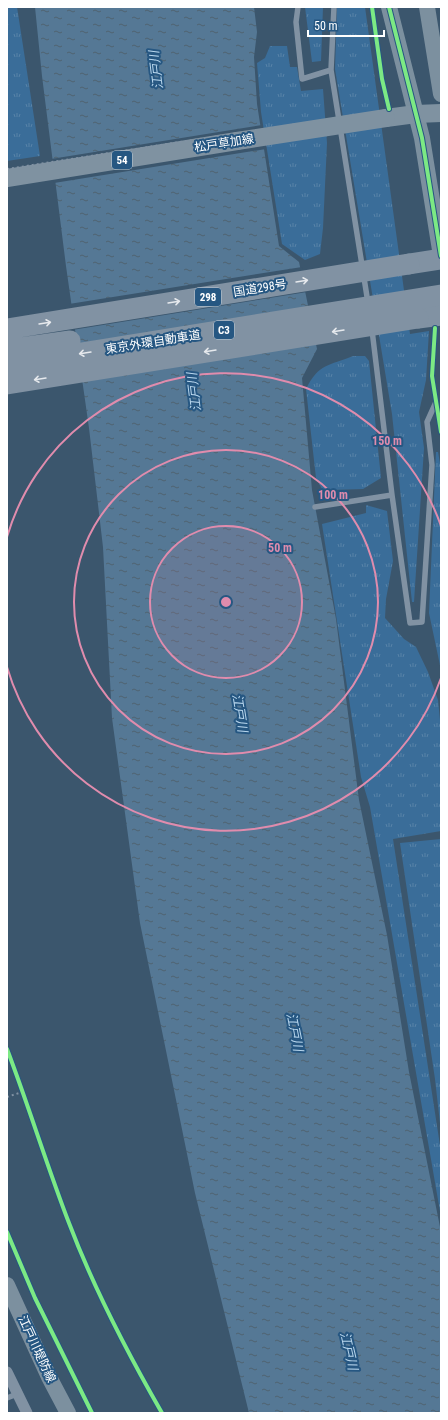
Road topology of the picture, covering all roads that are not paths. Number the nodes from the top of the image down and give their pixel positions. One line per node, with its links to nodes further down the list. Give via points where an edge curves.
1 (298, 7): 6 (lane, via 296,22 302,79)
2 (334, 7): 6 (lane)
3 (389, 7): 9 (street)
4 (427, 7): 5 (street)
5 (437, 43): 7 (street)
6 (331, 70): 15 (lane)
7 (441, 94)
8 (441, 113): 9 (main road, 松戸草加線 / 54)
9 (416, 114): 10 (main road, 松戸草加線 / 54, bridge); 11 (street)
10 (7, 178)
11 (441, 256)
12 (441, 259): 18 (highway, 国道298号 / 298, one-way to 12, bridge)
13 (441, 284): 19 (highway, 東京外環自動車道 / C3, bridge)
14 (441, 295): 20 (highway, 東京外環自動車道 / C3, one-way to 20, bridge)
15 (369, 311)
16 (441, 315): 21 (highway, one-way to 21, bridge)
17 (370, 319): 23 (lane)
18 (7, 329)
19 (7, 350)
20 (7, 365)
21 (7, 384)
22 (436, 402): 23 (lane, via 427,422 432,466 422,622 410,623)
23 (392, 495): 24 (lane)
24 (315, 507)
25 (7, 1285): 29 (street, 江戸川堤防線)
26 (7, 1372): 27 (street)
27 (12, 1396): 28 (street)
28 (27, 1413)
29 (68, 1413)

